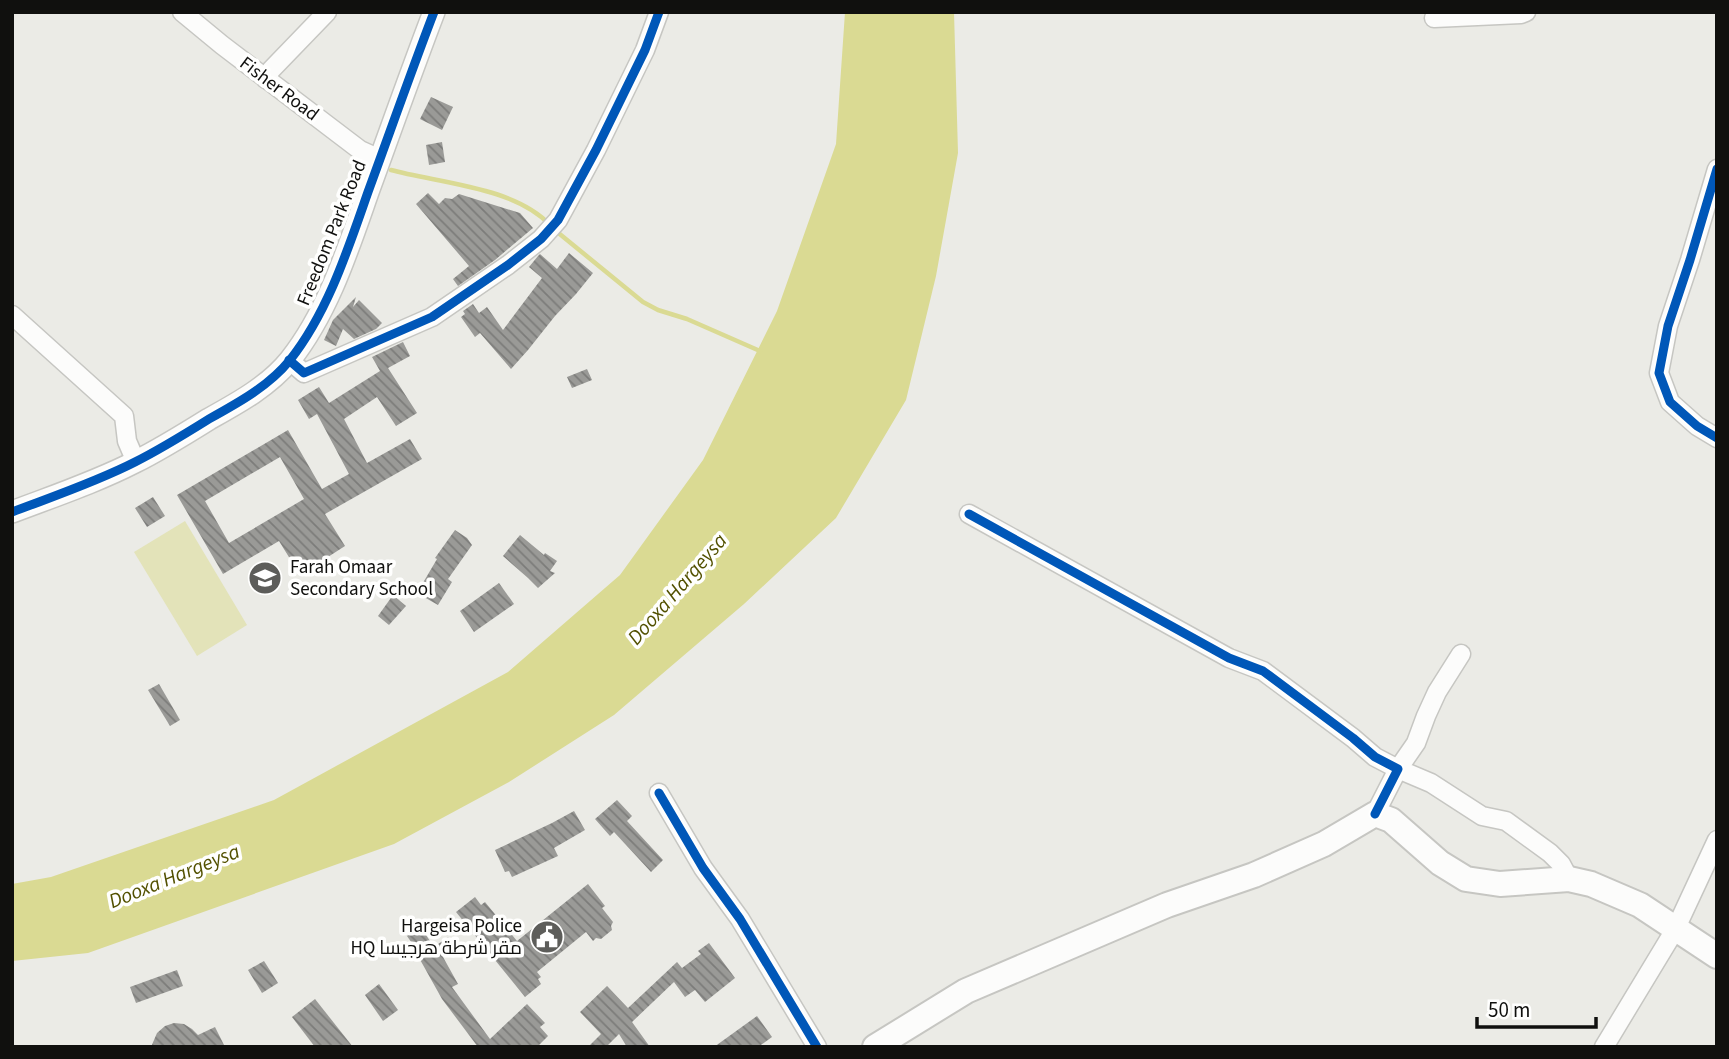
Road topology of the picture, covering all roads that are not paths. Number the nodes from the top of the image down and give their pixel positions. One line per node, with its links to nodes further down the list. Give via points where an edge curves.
1 (182, 12): 7 (street, Fisher Road)
2 (327, 12): 7 (street)
3 (435, 12): 8 (street, Freedom Park Road)
4 (659, 12): 11 (street, via 596,150 558,220 541,239 432,317 304,373)
5 (1526, 12): 6 (street)
6 (1434, 18)
7 (266, 79): 8 (street, Fisher Road, via 360,150)
8 (380, 159): 11 (street, Freedom Park Road, via 335,279)
9 (1717, 169): 12 (street, via 1668,326 1659,373 1670,402)
10 (12, 315): 13 (street, via 124,415 127,441)
11 (289, 360): 13 (street, Freedom Park Road, via 243,400)
12 (1717, 438)
13 (136, 462): 14 (street, Freedom Park Road)
14 (12, 512)
15 (969, 514): 17 (street, via 1229,658 1263,671 1375,757)
16 (1461, 654): 17 (street)
17 (1398, 769): 19 (street); 21 (street, via 1431,783 1482,816 1506,821 1550,853)
18 (659, 793): 24 (street)
19 (1375, 814): 21 (main road, via 1391,820 1440,863 1466,879 1500,884); 25 (main road, via 1324,844 1254,875 1167,905 966,991)
20 (1717, 840): 22 (street)
21 (1569, 879): 22 (main road, via 1640,905)
22 (1676, 928): 23 (main road); 26 (street)
23 (1717, 956)
24 (817, 1047)
25 (875, 1047)
26 (1604, 1047)

